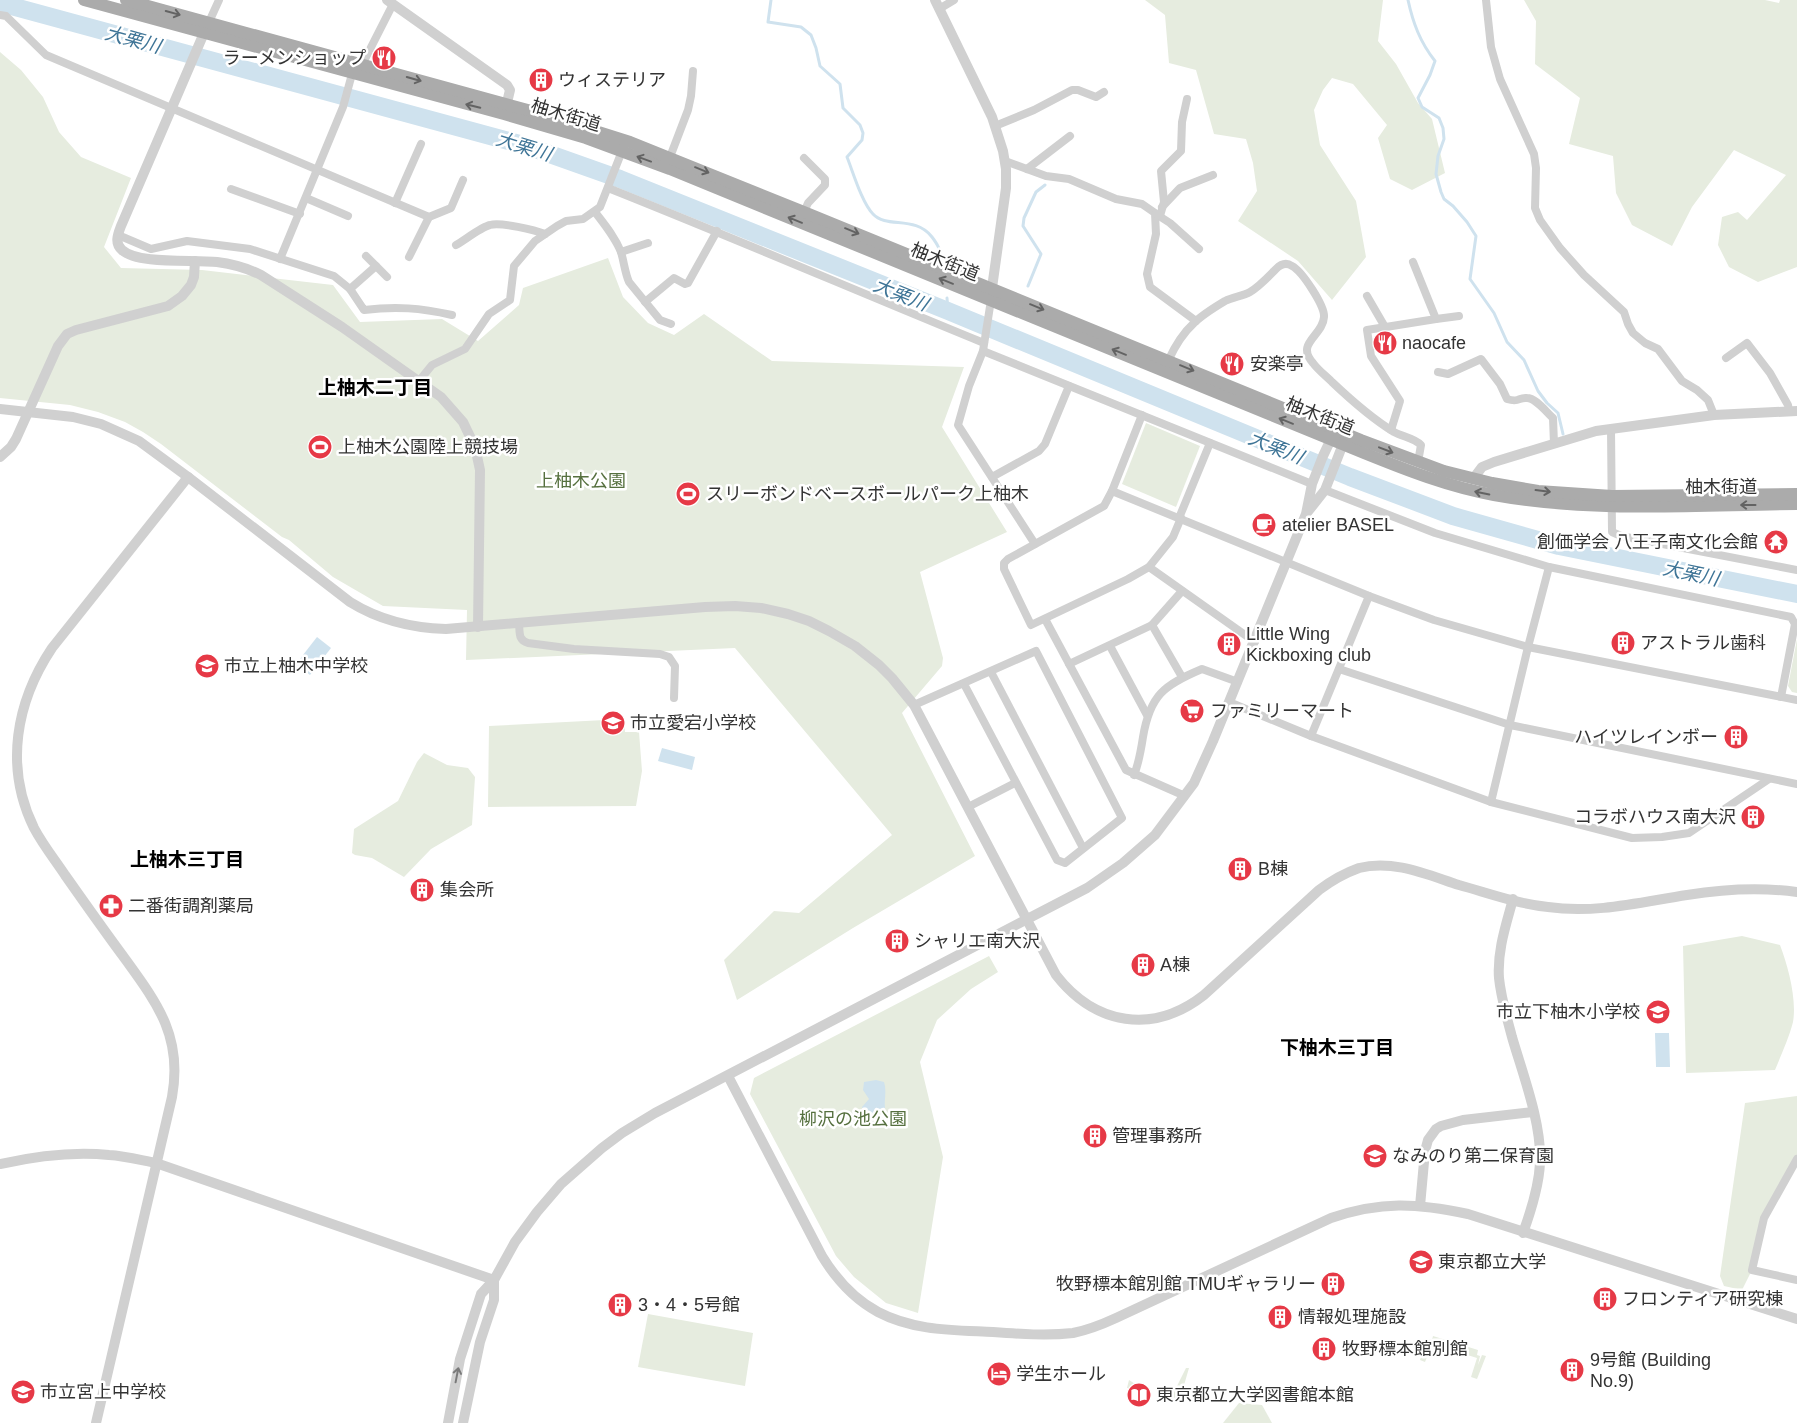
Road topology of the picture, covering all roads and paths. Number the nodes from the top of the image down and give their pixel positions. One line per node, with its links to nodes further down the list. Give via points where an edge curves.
1 (84, 0): 9 (main road, 柚木街道)
2 (126, 0): 9 (main road, 柚木街道, one-way to 9)
3 (219, 0): 9 (street)
4 (954, 0): 7 (street)
5 (1486, 0): 72 (street, via 1491,47 1500,79 1534,154 1535,208 1540,220 1584,275 1624,312 1632,333 1658,349 1682,381 1708,400)
6 (390, 2): 10 (street); 16 (street, via 507,85 510,90)
7 (937, 5): 17 (street)
8 (0, 15): 15 (street, via 6,16 46,55)
9 (206, 27): 10 (main road, 柚木街道); 12 (main road, 柚木街道); 15 (street)
10 (362, 65): 16 (main road, 柚木街道, one-way to 16)
11 (693, 71): 21 (street, via 688,110)
12 (352, 74): 16 (main road, 柚木街道, one-way to 12); 25 (street, via 343,107)
13 (1104, 92): 17 (street, via 1096,98 1072,90)
14 (1187, 99): 32 (street, via 1181,151 1161,171)
15 (171, 108): 25 (street); 41 (street)
16 (505, 110): 20 (main road, 柚木街道); 21 (main road, 柚木街道, via 592,129)
17 (996, 126): 23 (street)
18 (1070, 136): 24 (street)
19 (420, 144): 31 (street)
20 (622, 151): 28 (street); 55 (main road, 柚木街道, one-way to 20)
21 (670, 157): 34 (main road, 柚木街道, one-way to 34)
22 (804, 158): 34 (street, via 825,179 825,185)
23 (1005, 161): 24 (street); 55 (street, via 1006,197)
24 (1027, 169): 36 (street, via 1069,179 1116,199 1142,204)
25 (317, 171): 30 (street); 31 (street)
26 (1213, 175): 32 (street, via 1180,188)
27 (463, 180): 38 (street, via 451,208)
28 (608, 186): 33 (street); 39 (street)
29 (231, 189): 35 (street)
30 (306, 198): 35 (street); 37 (street)
31 (395, 203): 38 (street)
32 (1162, 206): 36 (street)
33 (595, 212): 40 (street, via 583,219 566,221); 45 (street, via 611,232)
34 (804, 212): 55 (main road, 柚木街道, one-way to 55)
35 (300, 214): 48 (street)
36 (1157, 215): 44 (street); 60 (street, via 1146,274 1150,287)
37 (348, 216)
38 (429, 217): 47 (street)
39 (717, 231): 56 (street, via 688,283 674,278); 63 (street)
40 (545, 234): 43 (street, via 536,230 489,225); 67 (street, via 514,266 510,300 489,314 465,349 432,364)
41 (118, 235): 48 (street, via 151,249 187,241 250,248); 49 (street, via 120,248 131,256)
42 (648, 243): 45 (street)
43 (456, 245)
44 (1199, 249)
45 (621, 252): 56 (street, via 626,276)
46 (366, 256): 51 (street)
47 (409, 257)
48 (280, 259): 53 (street, via 334,276)
49 (195, 261): 67 (street, via 234,265 261,275); 78 (street, via 191,285 172,303 67,334 58,346 16,439)
50 (1413, 262): 59 (street)
51 (376, 266): 52 (street); 53 (street)
52 (387, 277)
53 (350, 289): 57 (street, via 364,310 391,307)
54 (1367, 296): 62 (street)
55 (990, 300): 63 (street); 65 (main road, 柚木街道, one-way to 65); 75 (main road, 柚木街道, one-way to 55)
56 (645, 302): 61 (street, via 660,320)
57 (452, 314)
58 (1459, 316): 59 (street)
59 (1436, 319): 62 (street)
60 (1196, 322): 65 (street); 74 (street, via 1225,301 1260,285 1280,265 1294,266 1322,306 1324,317 1307,346 1312,363 1353,402)
61 (671, 324)
62 (1385, 327): 74 (street, via 1367,330 1371,356 1400,401)
63 (984, 344): 68 (street); 81 (street, via 958,425)
64 (1726, 358): 70 (street, via 1747,343)
65 (1168, 361): 75 (main road, 柚木街道, one-way to 75)
66 (1438, 372): 77 (street, via 1448,374 1482,359 1507,399 1516,402 1525,397 1533,399 1553,418)
67 (419, 381): 101 (street, via 458,415 478,457 481,481)
68 (1069, 386): 71 (street); 81 (street, via 1045,444)
69 (3, 409): 80 (street, via 84,419 118,430)
70 (1793, 411): 72 (street)
71 (1142, 415): 76 (street); 85 (street)
72 (1714, 415): 73 (street)
73 (1611, 429): 77 (street); 87 (street)
74 (1391, 430): 79 (street, via 1422,445)
75 (1338, 438): 79 (main road, 柚木街道, one-way to 79); 83 (street, via 1323,456); 84 (street, via 1336,462); 87 (main road, 柚木街道, one-way to 75, via 1582,506 1473,491 1409,471)
76 (1210, 443): 83 (street); 90 (street)
77 (1554, 444): 82 (street, via 1482,467)
78 (0, 457)
79 (1418, 462): 82 (main road, 柚木街道)
80 (188, 477): 101 (street, via 357,606 417,627); 133 (street, via 40,665 23,704 17,741 21,786 28,814 42,842 152,996 168,1030 174,1060 174,1082)
81 (992, 477): 91 (street)
82 (1473, 479): 87 (main road, 柚木街道, one-way to 87)
83 (1314, 481): 89 (street)
84 (1326, 486): 89 (street); 94 (street, via 1435,533)
85 (1112, 491): 90 (street); 91 (street, via 1104,506)
86 (1797, 494): 87 (main road, 柚木街道)
87 (1612, 501): 88 (main road, 柚木街道, one-way to 87); 95 (street, via 1612,532 1621,536)
88 (1797, 504)
89 (1306, 514): 92 (street)
90 (1180, 518): 92 (street); 93 (street, via 1172,537)
91 (1035, 544): 98 (street, via 1006,560 1003,566 1030,625)
92 (1287, 562): 97 (street); 102 (street)
93 (1149, 567): 96 (street); 98 (street)
94 (1549, 567): 104 (street); 111 (street, via 1791,617 1795,624)
95 (1797, 570)
96 (1182, 590): 100 (street); 102 (street)
97 (1369, 596): 104 (street, via 1434,620); 106 (street)
98 (1045, 619): 105 (street)
99 (519, 624): 101 (street); 112 (street, via 520,638 528,643 668,657 675,666); 115 (street, via 712,606 775,611 809,621 846,640 880,665)
100 (1152, 625): 103 (street); 108 (street)
101 (478, 627)
102 (1255, 642): 109 (street)
103 (1110, 646): 105 (street); 116 (street)
104 (1528, 647): 111 (street); 117 (street)
105 (1069, 664): 119 (street, via 1126,770)
106 (1339, 669): 117 (street); 118 (street)
107 (991, 672): 110 (street); 126 (street); 126 (street, via 1036,651 1122,818)
108 (1182, 677): 109 (street, via 1202,669); 116 (street, via 1168,685)
109 (1238, 682): 114 (street)
110 (964, 684): 115 (street); 121 (street)
111 (1781, 697): 113 (street)
112 (674, 698)
113 (1797, 700)
114 (1229, 702): 118 (street); 123 (street, via 1207,756)
115 (914, 705): 125 (street)
116 (1147, 715): 119 (street)
117 (1510, 724): 120 (street); 124 (street)
118 (1311, 736): 124 (street)
119 (1134, 775): 123 (street)
120 (1769, 778): 122 (street); 124 (street, via 1689,832 1662,837 1632,838)
121 (1015, 783): 125 (street); 126 (street, via 1057,860 1064,862)
122 (1797, 784)
123 (1185, 796): 129 (street, via 1154,835 1124,863 1087,888)
124 (1491, 802)
125 (968, 807): 129 (street)
126 (1083, 848)
127 (1797, 892): 128 (street, via 1735,889 1583,910 1546,907)
128 (1512, 899): 129 (street, via 1402,868 1360,868 1319,890 1196,1001 1174,1013 1146,1020 1107,1014 1072,995 1052,969); 131 (street, via 1502,940 1499,977)
129 (1027, 920): 130 (street)
130 (728, 1076): 135 (street, via 822,1256 838,1278 860,1301 878,1312 937,1329 1054,1335 1088,1329 1331,1218 1363,1208 1404,1204); 137 (street, via 655,1113 592,1155 537,1212 515,1242)
131 (1533, 1112): 135 (street, via 1463,1120 1436,1129 1425,1151); 136 (street, via 1539,1135 1540,1164 1534,1199)
132 (1797, 1159): 138 (street, via 1764,1218 1752,1270)
133 (156, 1163): 134 (street, via 110,1155 67,1154); 137 (street); 140 (street)
134 (0, 1164)
135 (1420, 1206): 136 (street, via 1468,1214)
136 (1522, 1233): 139 (street)
137 (494, 1280): 141 (street, one-way to 137, via 460,1359 472,1320 481,1294); 142 (street, via 494,1300 480,1342)
138 (1797, 1280)
139 (1797, 1318)
140 (97, 1421)
141 (448, 1423)
142 (464, 1423)

